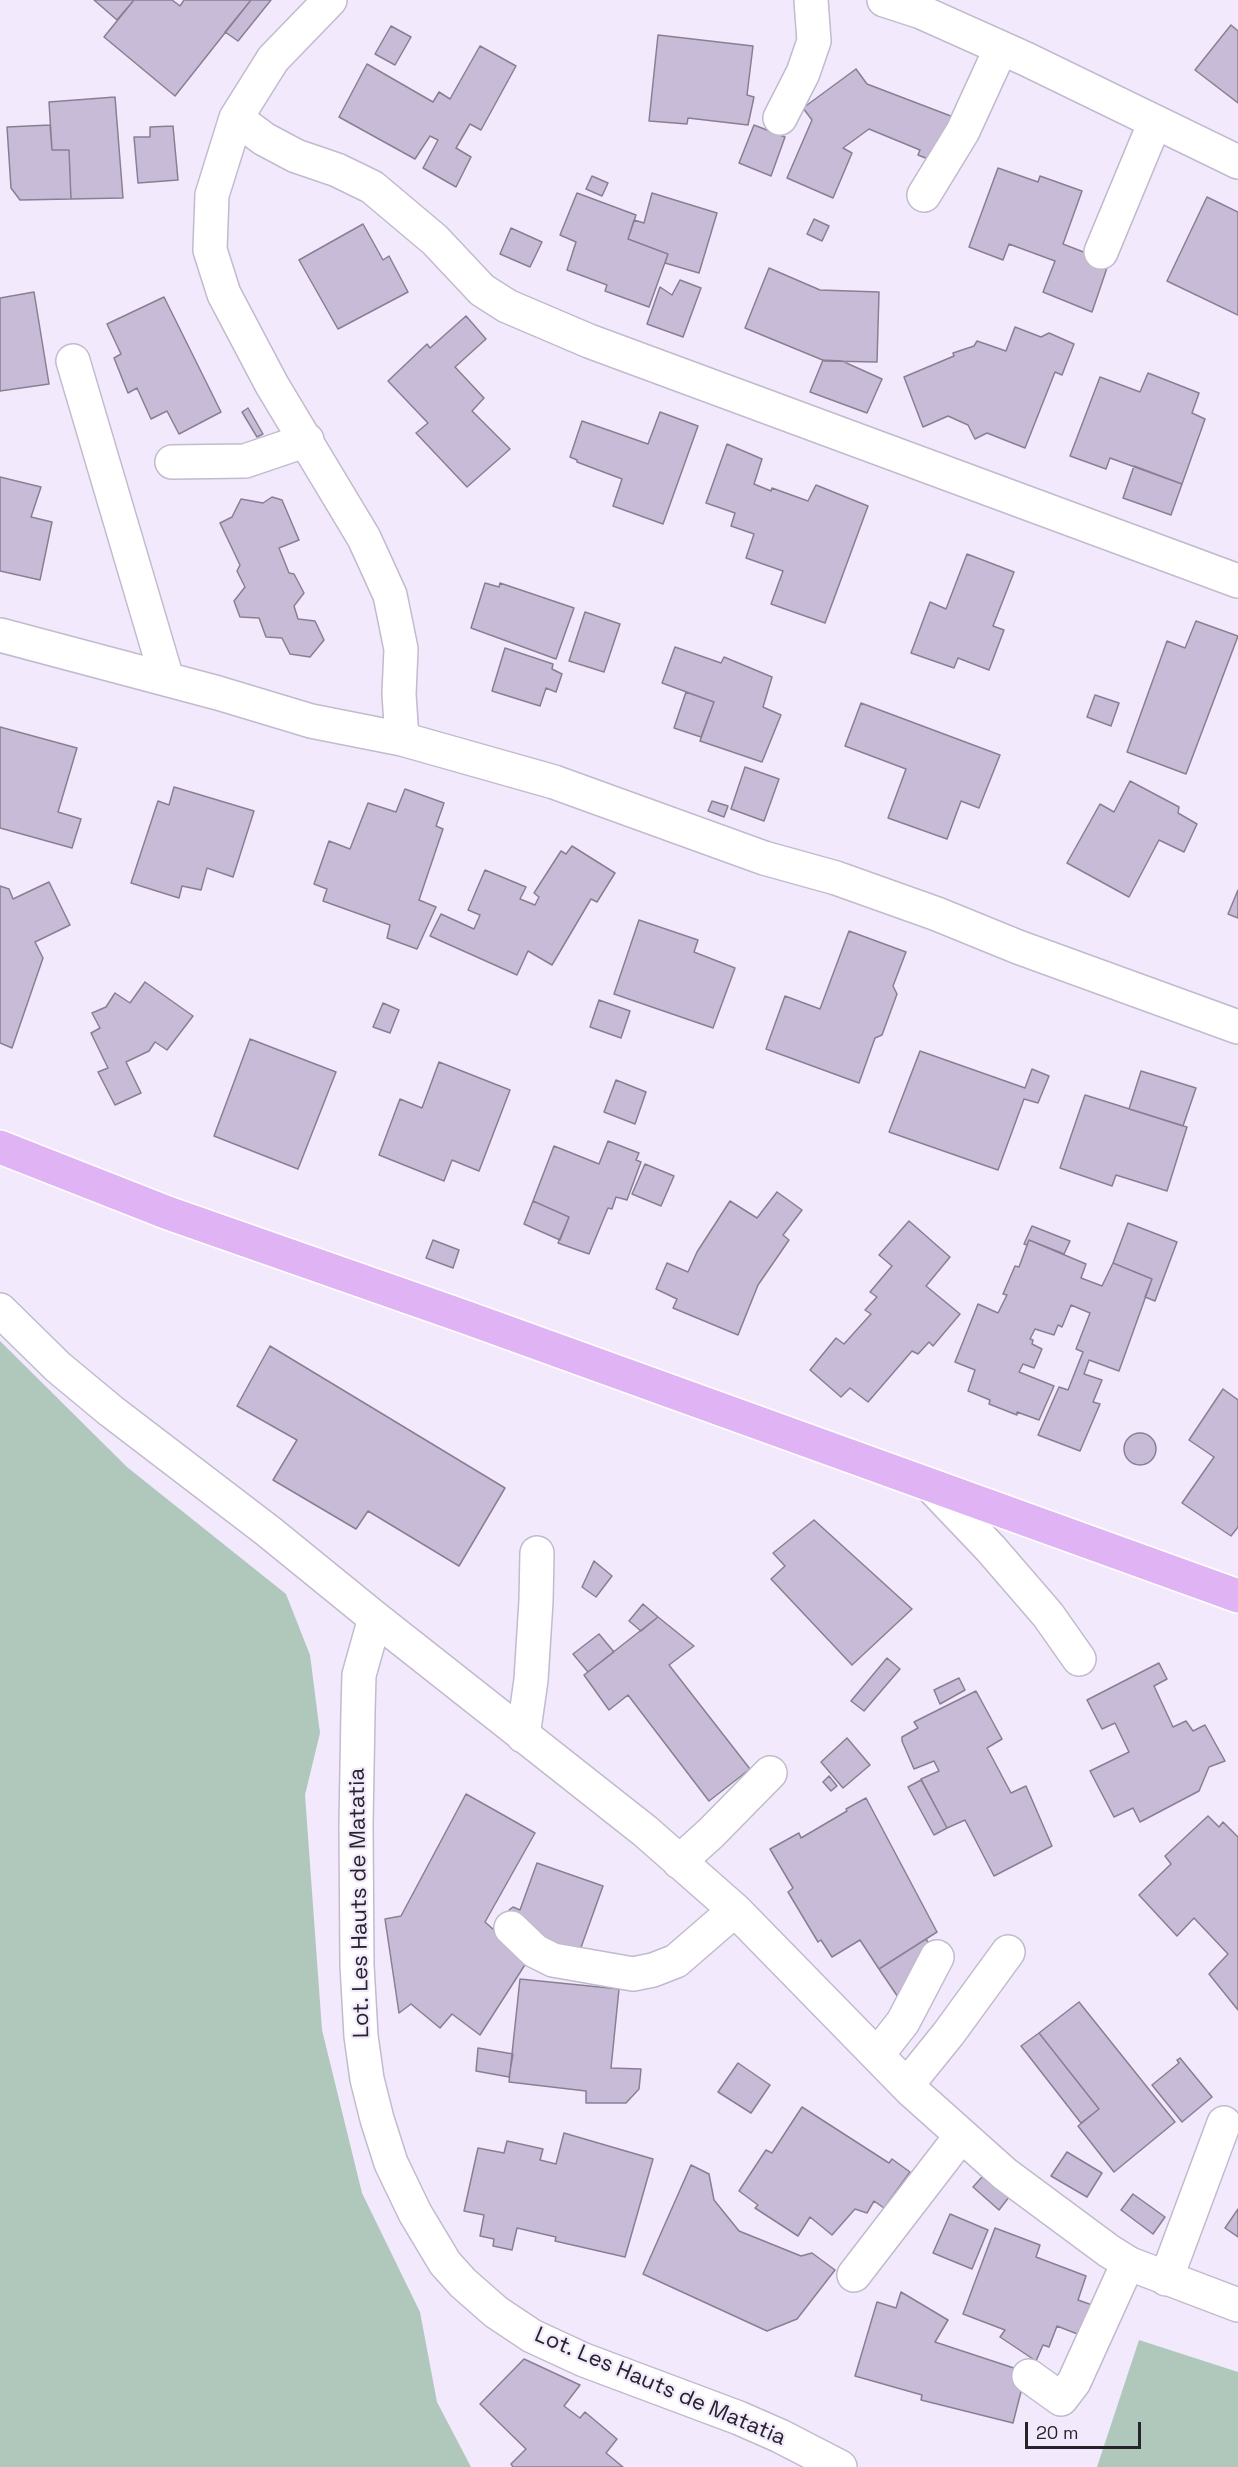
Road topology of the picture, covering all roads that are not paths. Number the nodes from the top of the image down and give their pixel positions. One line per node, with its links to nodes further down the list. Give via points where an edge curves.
1 (330, 0): 5 (street, via 273,59)
2 (811, 0): 6 (street, via 814,41)
3 (884, 0): 4 (street)
4 (1001, 48): 7 (street); 9 (street, via 963,131)
5 (236, 118): 12 (street, via 212,195 210,250 224,294 272,385); 14 (street, via 296,156 372,187 435,240 482,290 516,311)
6 (780, 118)
7 (1155, 122): 8 (street); 10 (street)
8 (1238, 162)
9 (924, 195)
10 (1101, 252)
11 (73, 361): 16 (street)
12 (307, 440): 13 (street, via 245,461); 17 (street, via 364,538 390,595 401,649)
13 (172, 462)
14 (1238, 582)
15 (0, 635): 16 (street)
16 (167, 679): 17 (street, via 311,721)
17 (402, 739): 18 (street, via 554,782 764,858 836,878)
18 (1238, 1028)
19 (0, 1147): 21 (main road, via 168,1214)
20 (0, 1310): 24 (street, via 76,1382)
21 (932, 1487): 23 (main road); 25 (street, via 1048,1615)
22 (537, 1553): 26 (street, via 531,1680)
23 (1238, 1596)
24 (375, 1618): 26 (street); 42 (street, Lot. Les Hauts de Matatia, via 360,1675 358,1710 357,1965 361,2036 377,2119 415,2213 445,2263 463,2283 532,2336 584,2360 739,2418)
25 (1079, 1659)
26 (523, 1736): 28 (street)
27 (770, 1773): 28 (street)
28 (679, 1862): 29 (street)
29 (735, 1910): 30 (street, via 676,1961 633,1974 553,1960 535,1951); 33 (street)
30 (511, 1928)
31 (1008, 1952): 34 (street)
32 (937, 1956): 33 (street, via 903,2022)
33 (878, 2054): 34 (street)
34 (908, 2085): 36 (street)
35 (1224, 2123): 39 (street)
36 (962, 2136): 37 (street, via 1038,2200); 38 (street)
37 (1128, 2263): 39 (street); 41 (street, via 1079,2372 1061,2399)
38 (854, 2275)
39 (1166, 2279): 40 (street)
40 (1238, 2305)
41 (1029, 2376)
42 (840, 2467)

